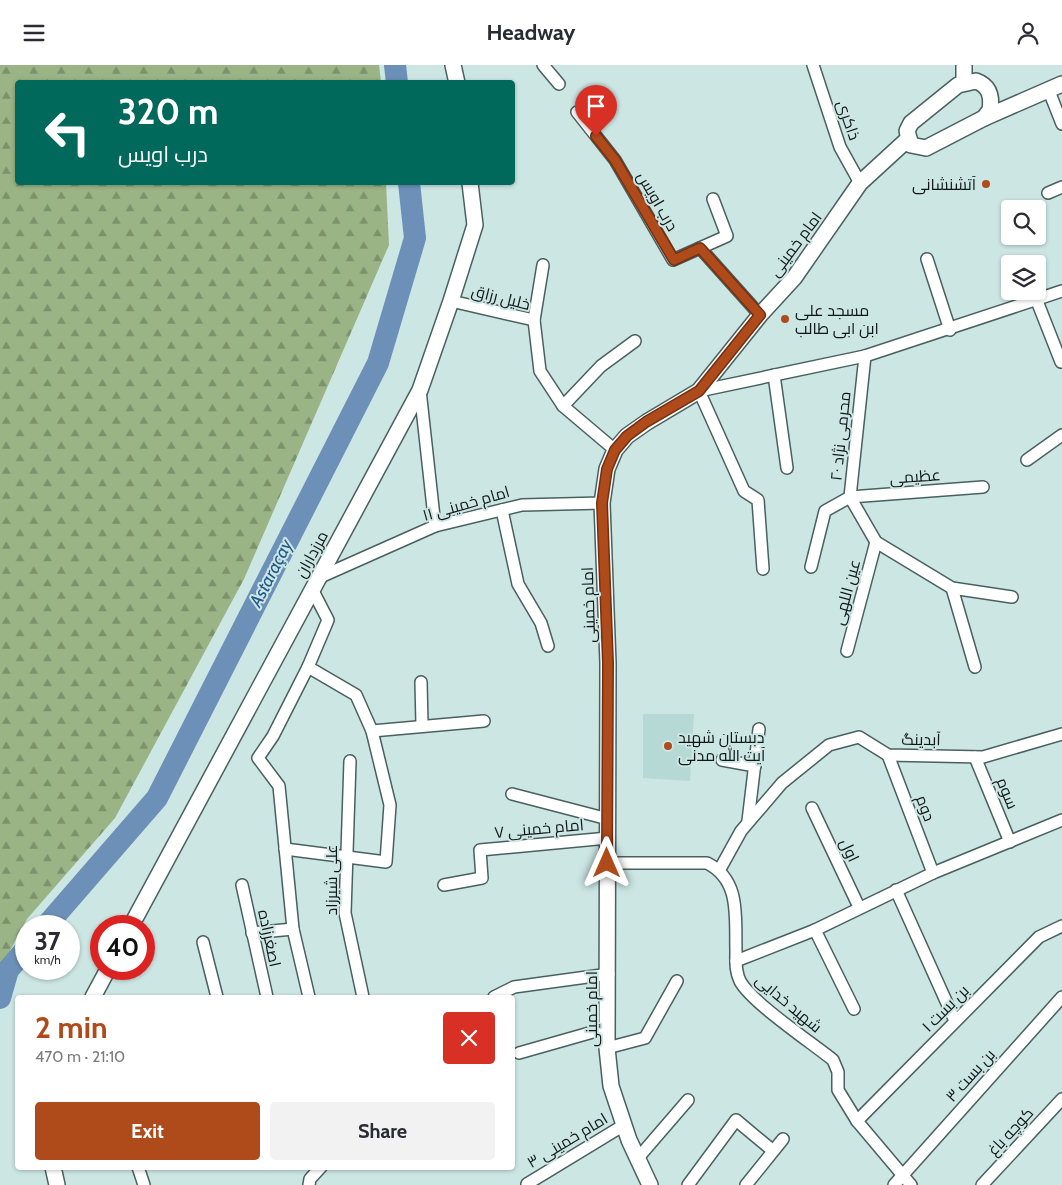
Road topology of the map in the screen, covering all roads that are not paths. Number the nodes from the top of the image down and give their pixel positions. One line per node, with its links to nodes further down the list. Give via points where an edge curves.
1 (453, 65): 5 (street)
2 (543, 65): 7 (street)
3 (813, 65): 13 (street, ذاکری, via 840,147)
4 (964, 65): 6 (street)
5 (456, 80)
6 (964, 82): 10 (street, via 984,84 990,92 990,110); 12 (street, via 911,123)
7 (558, 84)
8 (1055, 87): 10 (street); 11 (street)
9 (577, 113): 18 (street, درب اویس, via 615,160 674,260)
10 (984, 118): 12 (street, via 926,148 916,148)
11 (1062, 124)
12 (908, 139): 13 (street, امام خمینی)
13 (860, 183): 24 (street, امام خمینی, via 813,253)
14 (470, 185): 22 (street, مرزداران, via 475,225)
15 (1062, 187): 16 (street)
16 (1048, 193)
17 (713, 199): 18 (street, via 727,236)
18 (700, 248): 24 (street)
19 (928, 259): 26 (street)
20 (543, 265): 25 (street)
21 (1062, 291): 23 (street)
22 (451, 301): 25 (street, خلیل رزاق); 31 (street, مرزداران)
23 (1037, 301): 26 (street); 29 (street)
24 (760, 315): 32 (street, امام خمینی)
25 (534, 319): 33 (street, خلیل رزاق, via 540,371)
26 (950, 330): 28 (street)
27 (635, 341): 33 (street, via 601,366)
28 (865, 356): 30 (street); 39 (street, محرمی نژاد ۲۰)
29 (1061, 362)
30 (774, 375): 32 (street); 37 (street)
31 (420, 390): 42 (street); 46 (street, مرزداران)
32 (699, 391): 35 (street, امام خمینی, via 646,422); 45 (street, via 744,491 758,500)
33 (563, 406): 35 (street, خلیل رزاق)
34 (1062, 435): 36 (street)
35 (615, 450): 40 (street, امام خمینی, via 607,469)
36 (1027, 460)
37 (787, 468)
38 (983, 487): 39 (street, عظیمی)
39 (850, 497): 43 (street, محرمی نژاد ۲۰); 44 (street, via 825,511)
40 (602, 503): 41 (street, امام خمینی ۱۱, via 522,505); 66 (street, امام خمینی, via 608,663)
41 (502, 510): 42 (street, امام خمینی ۱۱); 49 (street, via 518,584 541,623)
42 (435, 526): 46 (street, امام خمینی ۱۱)
43 (876, 542): 47 (street, محرمی نژاد ۲۰); 50 (street, عین اللهی)
44 (811, 567)
45 (762, 569)
46 (315, 584): 51 (street, via 328,620); 80 (street, مرزداران)
47 (952, 589): 48 (street, محرمی نژاد ۲۰); 52 (street)
48 (1012, 597)
49 (548, 646)
50 (848, 651)
51 (308, 667): 57 (street, via 356,695); 71 (street, via 273,736 258,758 278,785)
52 (975, 667)
53 (422, 682): 55 (street)
54 (484, 721): 55 (street)
55 (422, 725): 57 (street)
56 (759, 729): 63 (street)
57 (372, 731): 72 (street, via 390,805 386,863)
58 (1062, 734): 60 (street, آبدینگ)
59 (888, 755): 60 (street, آبدینگ); 68 (street, آبدینگ, via 859,737 829,745 782,783); 75 (street, دوم)
60 (975, 757): 70 (street, سوم)
61 (722, 760): 63 (street)
62 (350, 761): 72 (street, علی شیرزاد)
63 (755, 766): 68 (street)
64 (512, 794): 66 (street)
65 (812, 808): 79 (street, اول)
66 (608, 819): 69 (street, امام خمینی)
67 (1062, 819): 70 (street)
68 (748, 823): 74 (street, آبدینگ)
69 (608, 838): 73 (street, امام خمینی); 77 (street, امام خمینی ۷, via 480,850 482,878)
70 (1010, 842): 75 (street)
71 (285, 849): 72 (street); 82 (street)
72 (346, 856): 94 (street, علی شیرزاد, via 345,913)
73 (607, 863): 74 (street, via 707,863); 87 (street, امام خمینی)
74 (720, 869): 86 (street, شهید خدایی, via 732,887)
75 (933, 873): 78 (street)
76 (242, 885): 84 (street, اصغرزاده)
77 (444, 885)
78 (896, 890): 79 (street); 98 (street)
79 (859, 907): 83 (street)
80 (137, 915)
81 (1062, 926): 98 (street, بن بست ۱, via 1039,937)
82 (293, 929): 84 (street); 93 (street)
83 (814, 930): 86 (street); 97 (street)
84 (252, 933): 92 (street, اصغرزاده)
85 (203, 942): 91 (street)
86 (736, 961): 104 (street, شهید خدایی, via 740,981 753,997 833,1060 838,1073 838,1091)
87 (609, 974): 95 (street, via 514,987); 99 (street, امام خمینی)
88 (102, 980): 90 (street)
89 (677, 981): 100 (street, via 645,1038)
90 (94, 995)
91 (217, 995)
92 (267, 995)
93 (309, 995)
94 (363, 995)
95 (498, 995)
96 (1062, 997): 112 (street, بن بست ۳)
97 (854, 1009)
98 (955, 1021): 104 (street, بن بست ۱)
99 (607, 1028): 100 (street, امام خمینی); 101 (street)
100 (607, 1048): 105 (street, امام خمینی, via 611,1086)
101 (519, 1053)
102 (1062, 1099): 122 (street, کوچه باغ)
103 (688, 1100): 108 (street)
104 (857, 1121): 112 (street, شهید خدایی)
105 (624, 1125): 108 (street, امام خمینی); 113 (street, امام خمینی ۳)
106 (783, 1139): 107 (street)
107 (772, 1150): 118 (street, via 736,1120); 119 (street)
108 (638, 1159): 117 (street, امام خمینی)
109 (54, 1170): 114 (street)
110 (139, 1170): 115 (street)
111 (318, 1170): 116 (street)
112 (903, 1175): 120 (street, بن بست ۳); 121 (street, شهید خدایی)
113 (527, 1183)
114 (57, 1185)
115 (144, 1185)
116 (309, 1185)
117 (650, 1185)
118 (688, 1185)
119 (746, 1185)
120 (894, 1185)
121 (911, 1185)
122 (982, 1185)

